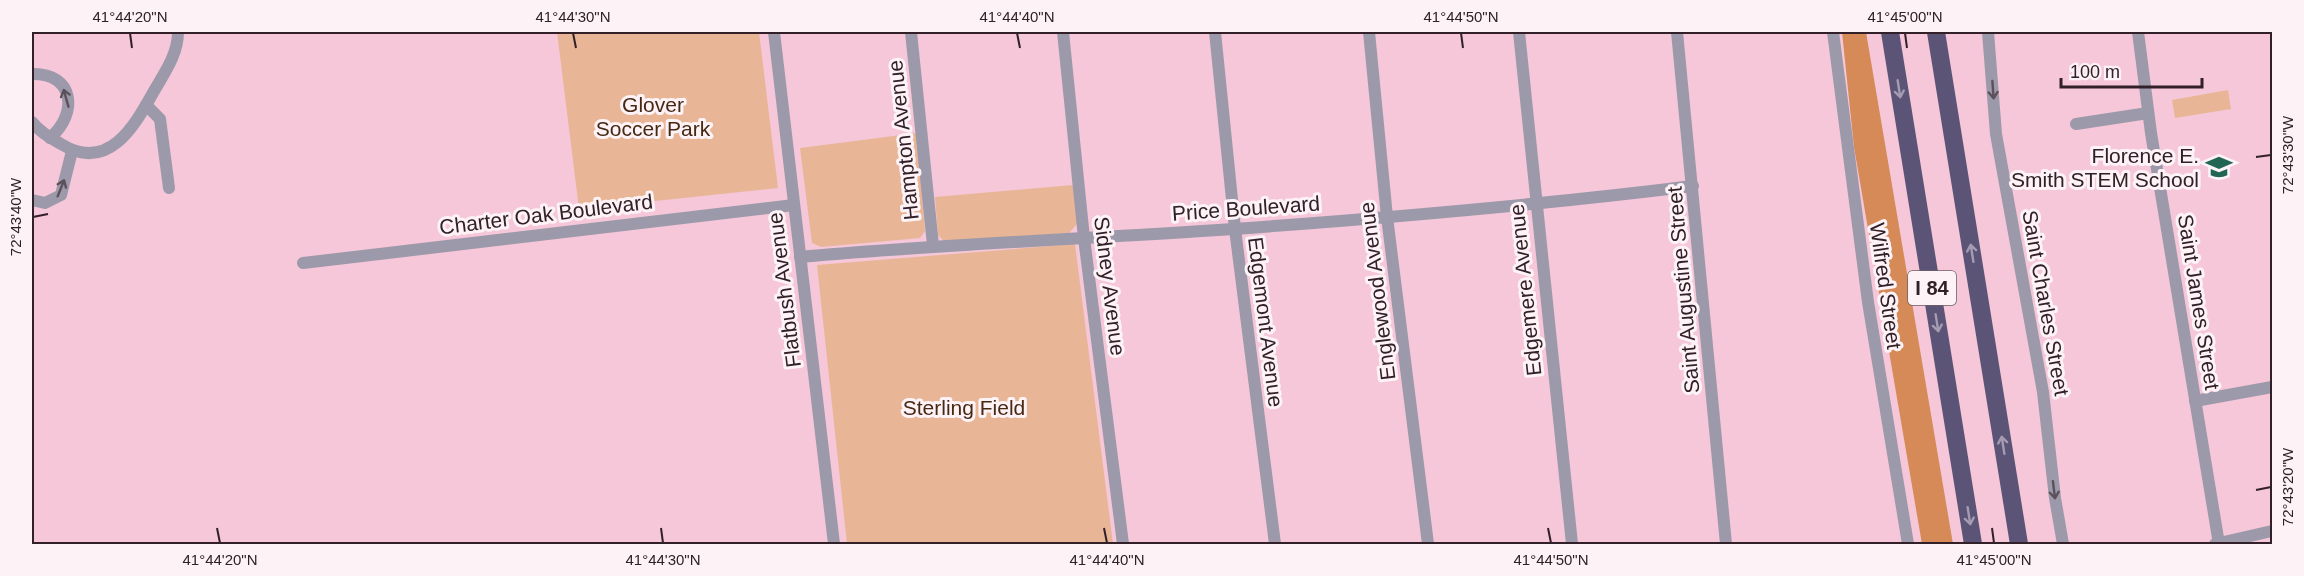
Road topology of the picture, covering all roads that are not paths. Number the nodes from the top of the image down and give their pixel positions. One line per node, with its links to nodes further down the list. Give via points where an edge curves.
1 (178, 32): 15 (street, via 174,56)
2 (774, 32): 24 (street, Flatbush Avenue)
3 (911, 32): 29 (street, Hampton Avenue)
4 (1063, 32): 28 (street, Sidney Avenue)
5 (1215, 32): 27 (street, Edgemont Avenue)
6 (1369, 32): 26 (street, Englewood Avenue)
7 (1519, 32): 25 (street, Edgemere Avenue)
8 (1677, 32): 21 (street, Saint Augustine Street)
9 (1833, 32): 41 (street, Wilfred Street, via 1870,313)
10 (1890, 32): 42 (highway, I 84, one-way to 42)
11 (1936, 32): 43 (highway, I 84, one-way to 11)
12 (1988, 32): 44 (street, Saint Charles Street, one-way to 44, via 1996,134 2043,392)
13 (2138, 32): 16 (street, Saint James Street)
14 (32, 74): 19 (street, one-way to 14, via 62,128 69,112 66,93 47,75)
15 (146, 105): 20 (street, via 124,138 112,147 86,153); 22 (street, via 160,119)
16 (2148, 113): 17 (street); 33 (street, Saint James Street)
17 (2076, 124)
18 (33, 128): 19 (street)
19 (50, 138): 20 (street)
20 (72, 151): 23 (street, one-way to 20, via 45,203 61,195)
21 (1693, 186): 25 (street, Price Boulevard); 40 (street, Saint Augustine Street)
22 (169, 188)
23 (32, 200)
24 (794, 205): 30 (street, Flatbush Avenue); 31 (street, Charter Oak Boulevard)
25 (1536, 205): 26 (street, Price Boulevard); 39 (street, Edgemere Avenue)
26 (1387, 217): 27 (street, Price Boulevard); 38 (street, Englewood Avenue)
27 (1234, 229): 28 (street, Price Boulevard); 37 (street, Edgemont Avenue)
28 (1084, 238): 29 (street, Price Boulevard); 36 (street, Sidney Avenue)
29 (933, 245): 30 (street, Price Boulevard)
30 (800, 257): 35 (street, Flatbush Avenue)
31 (303, 262)
32 (2272, 387): 33 (street)
33 (2195, 401): 45 (street, Saint James Street)
34 (2272, 531): 45 (street)
35 (834, 544)
36 (1123, 544)
37 (1275, 544)
38 (1428, 544)
39 (1572, 544)
40 (1726, 544)
41 (1908, 544)
42 (1973, 544)
43 (2019, 544)
44 (2063, 544)
45 (2217, 544)

